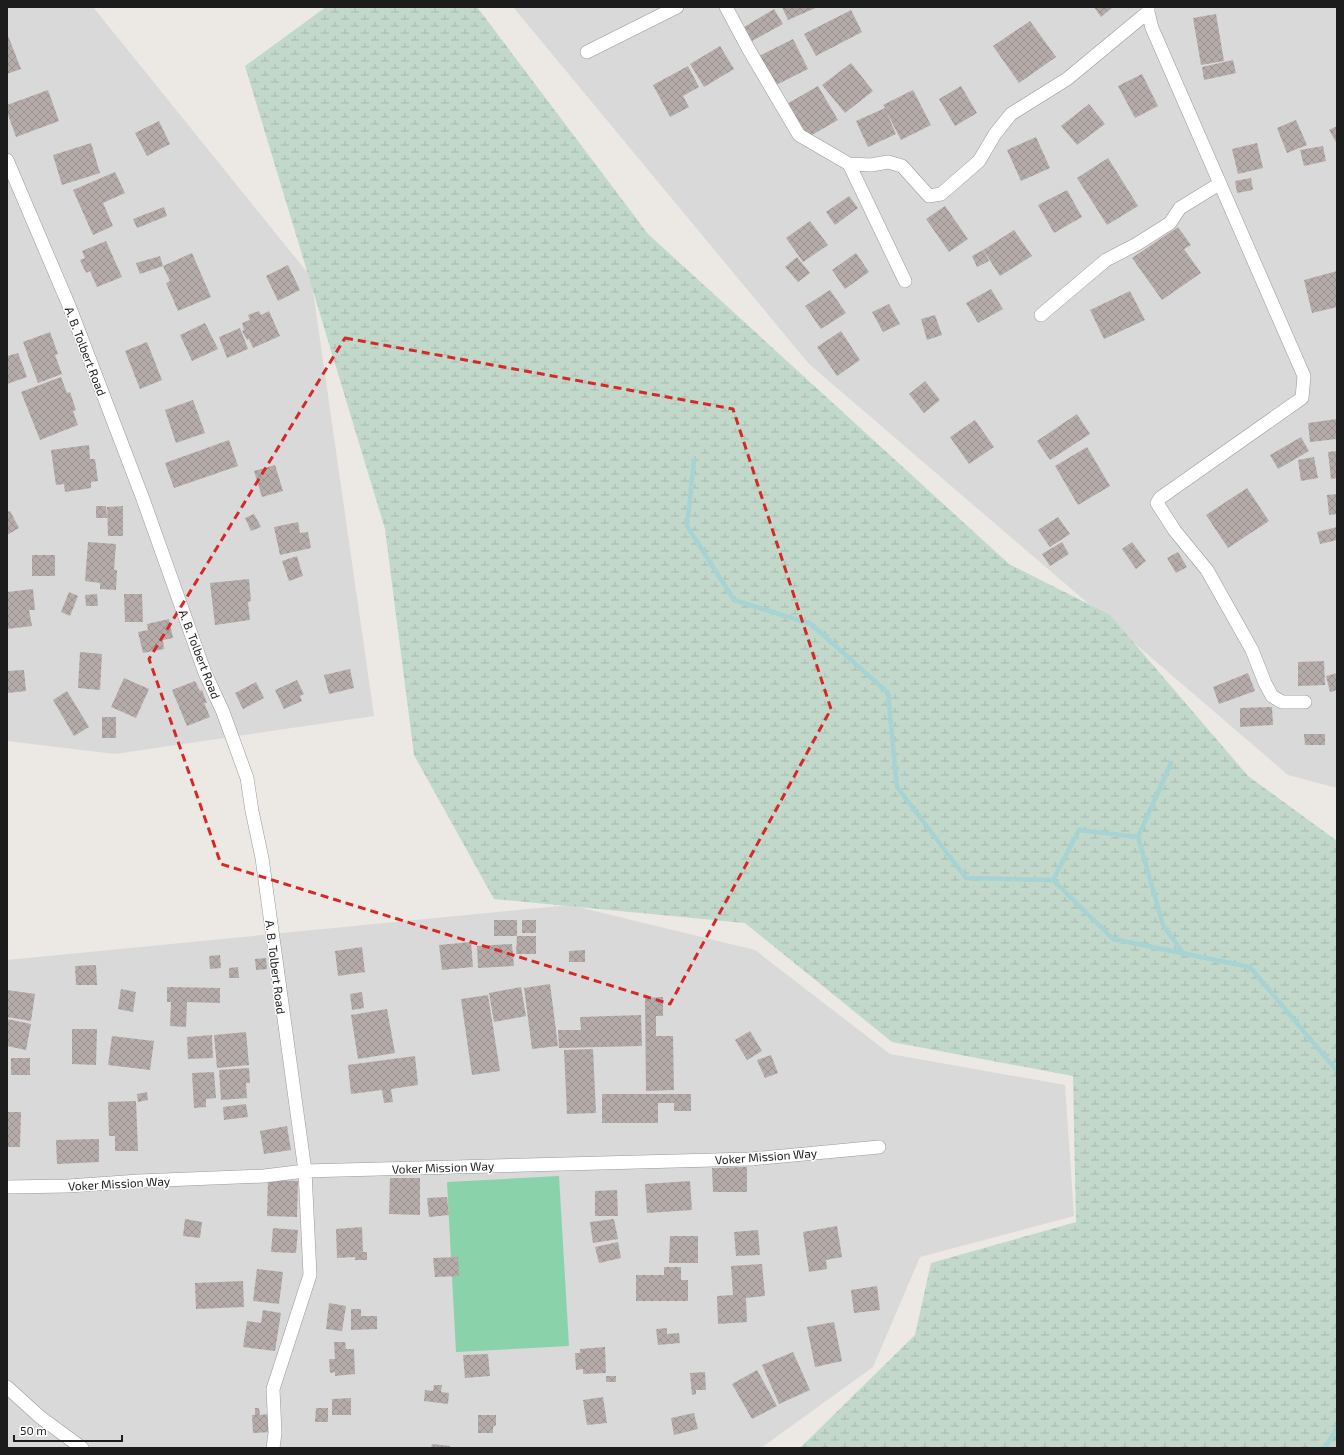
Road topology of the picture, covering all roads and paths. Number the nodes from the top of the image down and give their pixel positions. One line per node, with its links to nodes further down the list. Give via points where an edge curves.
1 (677, 7): 4 (street)
2 (726, 7): 6 (street, via 799,135)
3 (1148, 10): 6 (street, via 1067,79 1011,114 979,161 941,194 929,196 902,166 888,162 871,165); 7 (street, via 1152,28)
4 (587, 52)
5 (7, 160): 12 (street, A. B. Tolbert Road, via 70,308 143,499 205,673 223,712 247,778 262,858)
6 (849, 164): 8 (street)
7 (1219, 184): 9 (street, via 1180,208 1170,223 1106,260); 10 (street, via 1304,376 1302,398 1160,498 1157,503 1207,570 1252,650 1272,696 1282,702)
8 (905, 281)
9 (1041, 315)
10 (1305, 702)
11 (878, 1147): 12 (street, Voker Mission Way, via 751,1159)
12 (305, 1171): 13 (street, Voker Mission Way, via 264,1176); 16 (street, A. B. Tolbert Road, via 310,1275 273,1389)
13 (7, 1187)
14 (7, 1387): 15 (street, via 40,1417)
15 (82, 1448)
16 (273, 1448)

